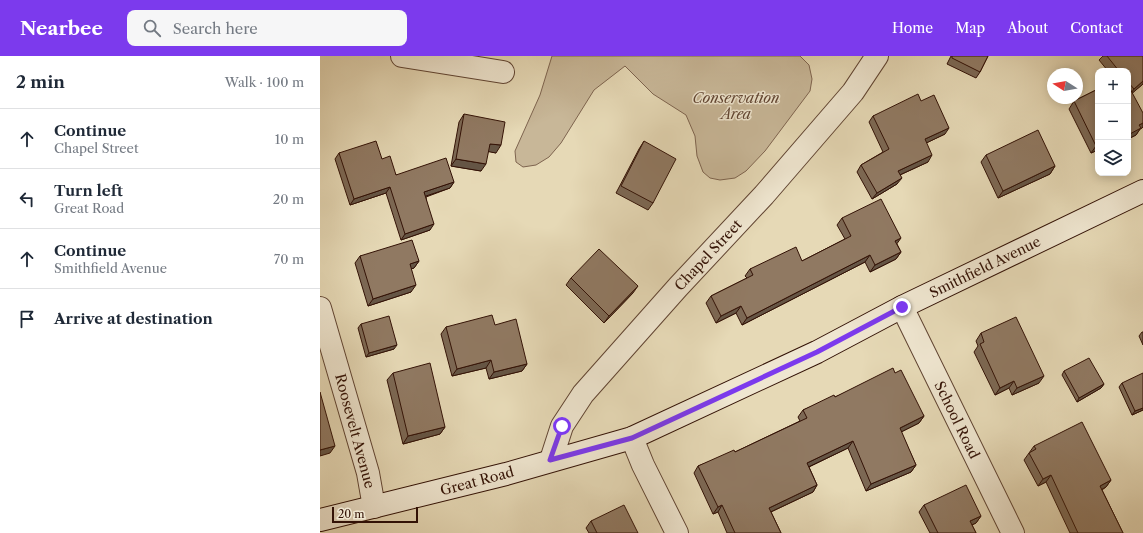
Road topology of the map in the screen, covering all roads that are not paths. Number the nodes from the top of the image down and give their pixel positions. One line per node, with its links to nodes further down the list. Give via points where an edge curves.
1 (402, 56): 3 (street)
2 (877, 56): 8 (street, Chapel Street, via 853,92 769,189 584,394 562,426)
3 (503, 72)
4 (1143, 192): 5 (street, Smithfield Avenue)
5 (902, 307): 7 (street, Smithfield Avenue, via 817,352); 12 (street, School Road)
6 (320, 308): 9 (street, Roosevelt Avenue, via 368,473)
7 (632, 438): 8 (street, Great Road); 11 (street)
8 (550, 460): 9 (street, Great Road)
9 (374, 508): 10 (street, Great Road)
10 (320, 520)
11 (677, 533)
12 (1013, 533)

